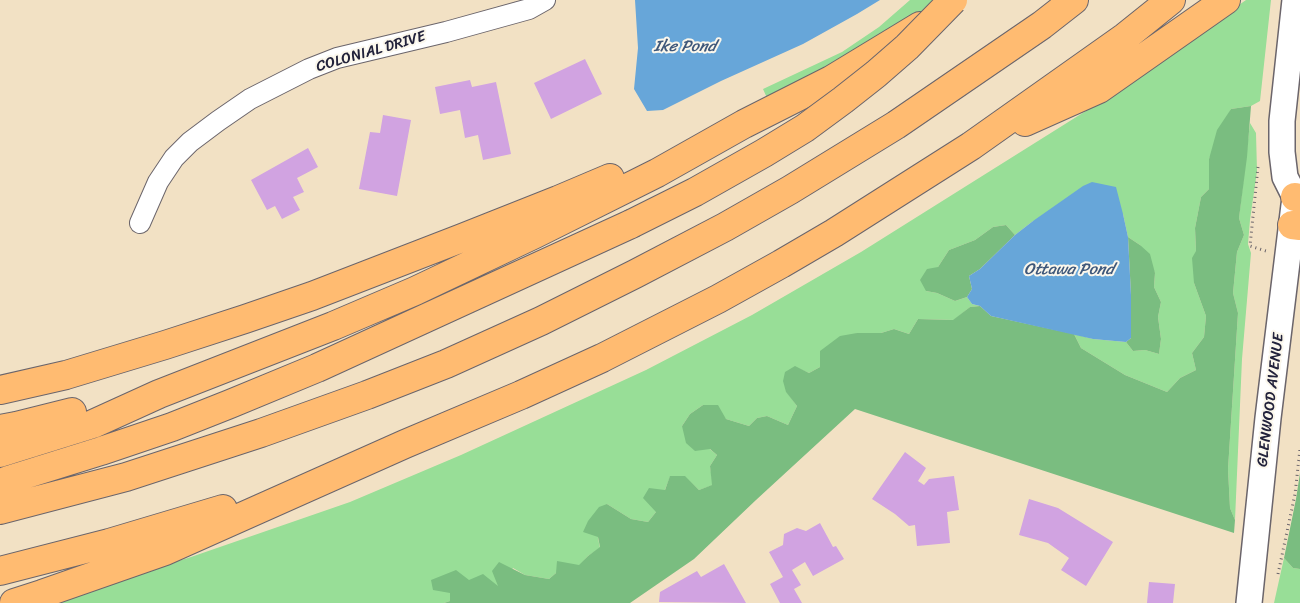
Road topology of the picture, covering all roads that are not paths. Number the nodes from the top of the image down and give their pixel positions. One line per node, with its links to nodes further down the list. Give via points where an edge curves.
1 (544, 0): 11 (street, COLONIAL DRIVE, via 529,9 337,58 250,99 218,120 174,158 158,182)
2 (953, 0): 18 (highway, bridge, via 876,74 805,128 695,192 325,364 230,404 172,427)
3 (962, 0): 8 (highway, via 831,80)
4 (1074, 0): 19 (highway, via 911,116 798,185 708,236 541,322 376,392 261,433 126,477)
5 (1171, 0): 9 (highway)
6 (1226, 0): 9 (highway, via 1099,89)
7 (1295, 0): 10 (street, GLENWOOD AVENUE, via 1282,121 1282,152 1285,177)
8 (744, 124): 13 (highway, via 312,296 66,375); 14 (highway, via 657,173 414,291)
9 (971, 146): 16 (highway, via 834,233 718,298 521,395)
10 (1298, 194): 12 (street, GLENWOOD AVENUE)
11 (140, 223)
12 (1296, 225): 22 (street, GLENWOOD AVENUE, via 1267,427)
13 (0, 390)
14 (159, 394): 15 (highway); 17 (highway, via 92,424)
15 (0, 429)
16 (405, 444): 20 (highway, via 215,512); 21 (highway, via 165,551)
17 (0, 453)
18 (0, 484)
19 (0, 510)
20 (0, 571)
21 (14, 603)
22 (1249, 603)

